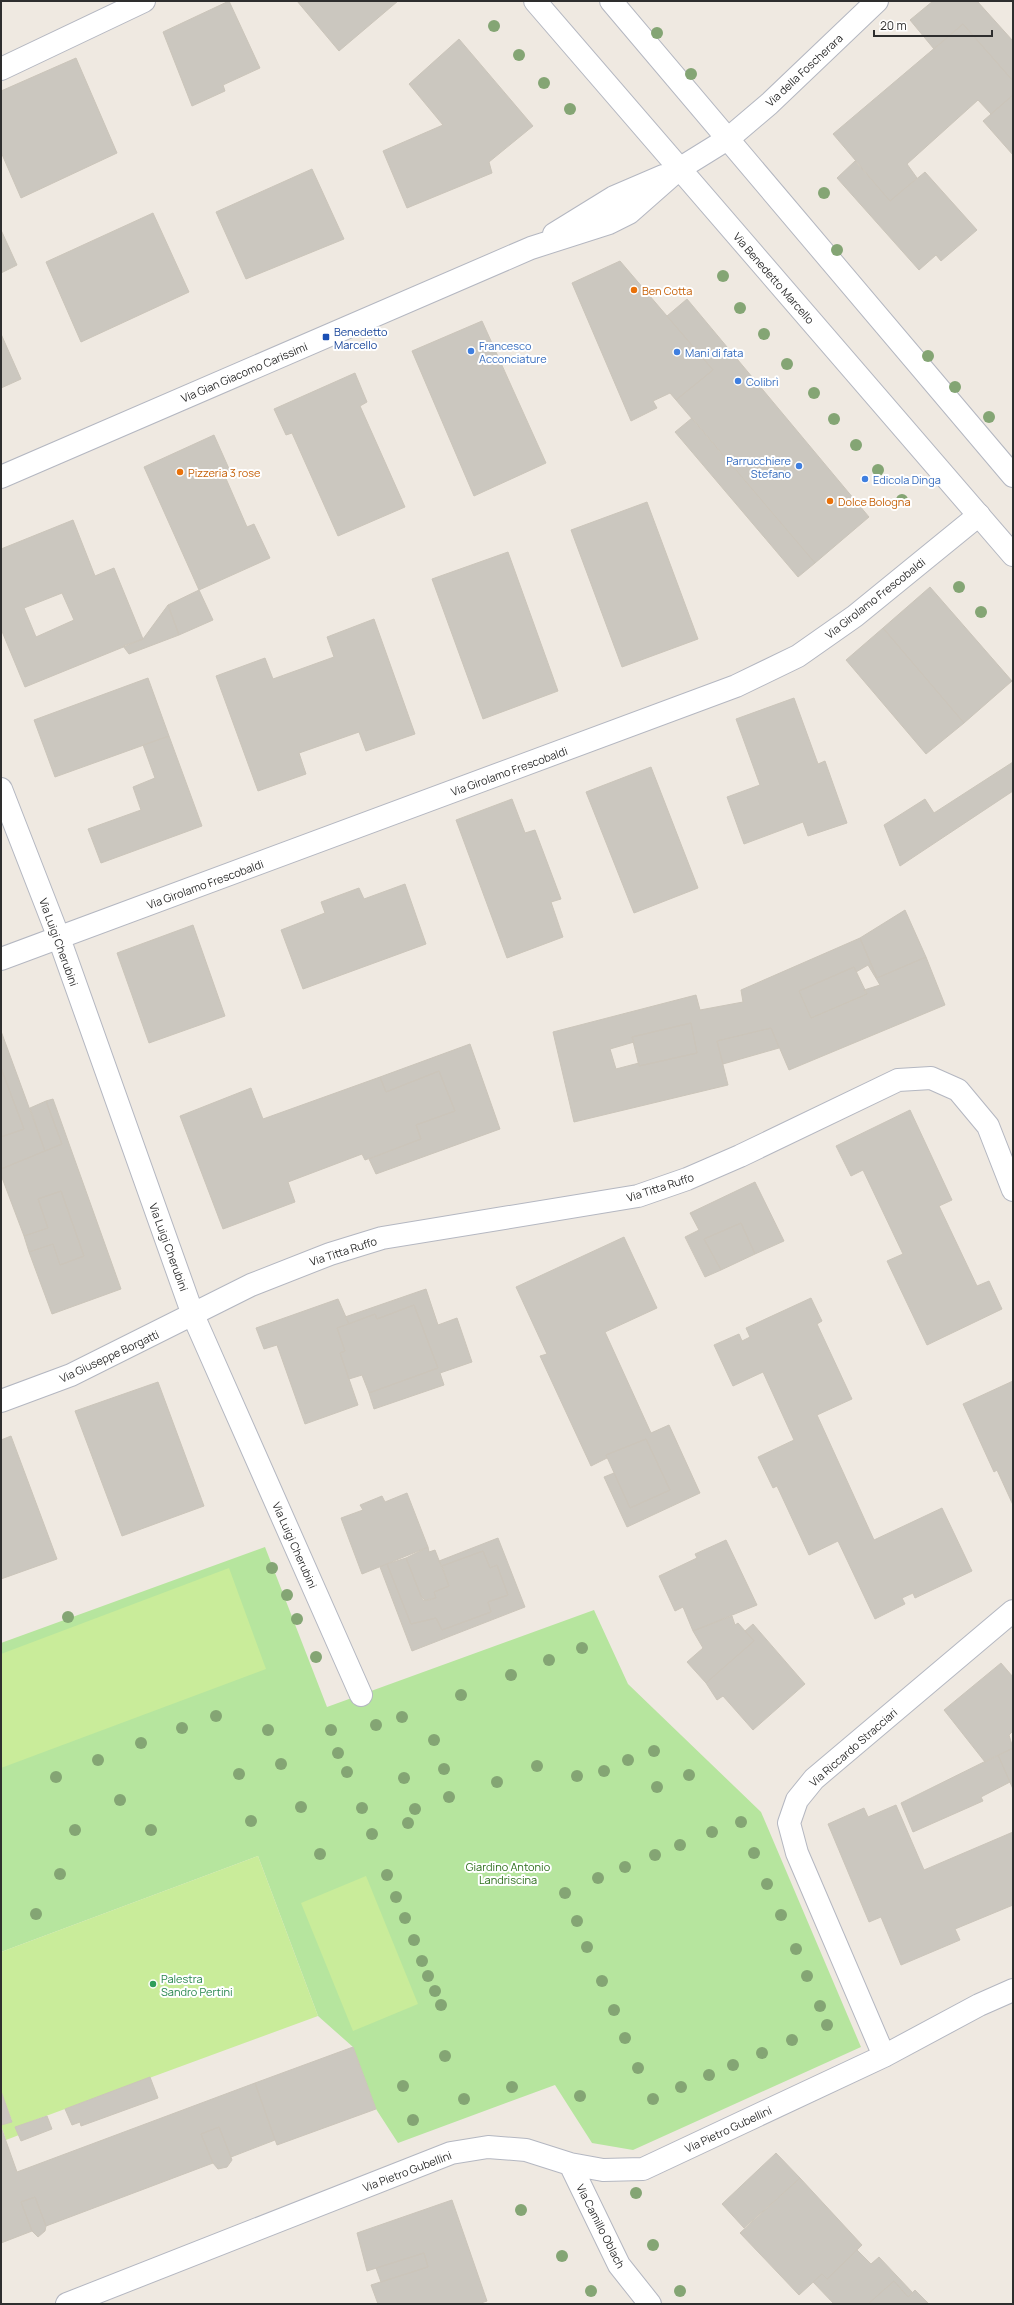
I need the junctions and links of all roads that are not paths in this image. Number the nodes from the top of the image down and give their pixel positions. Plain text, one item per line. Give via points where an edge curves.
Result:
1 (144, 1) edge
2 (535, 1) edge
3 (611, 1) edge
4 (877, 1) edge
5 (1, 68) edge
6 (729, 138) junction
7 (679, 169) junction
8 (1013, 476) edge
9 (1, 477) edge
10 (979, 515) junction
11 (1013, 555) edge
12 (1, 789) edge
13 (58, 938) junction
14 (1, 960) edge
15 (1013, 1190) edge
16 (193, 1315) junction
17 (1, 1401) edge
18 (1013, 1611) edge
19 (361, 1695) dead end
20 (1013, 1990) edge
21 (884, 2056) junction
22 (570, 2164) junction
23 (67, 2304) edge
24 (650, 2304) edge

1 - 5 street
2 - 7 street, Via Benedetto Marcello
3 - 6 street
4 - 6 street, Via della Foscherara via 769,104
6 - 7 street, Via Gian Giacomo Carissimi
6 - 8 street
7 - 9 street, Via Gian Giacomo Carissimi via 614,197 531,248
7 - 10 street, Via Benedetto Marcello
10 - 11 street, Via Benedetto Marcello
10 - 13 street, Via Girolamo Frescobaldi via 855,616 798,656 736,686
12 - 13 street, Via Luigi Cherubini
13 - 14 street, Via Girolamo Frescobaldi
13 - 16 street, Via Luigi Cherubini
15 - 16 street, Via Titta Ruffo via 988,1126 958,1090 931,1078 898,1080 740,1156 687,1179 638,1196 382,1238 330,1254 251,1286
16 - 17 street, Via Giuseppe Borgatti via 71,1375
16 - 19 street, Via Luigi Cherubini
18 - 21 street, Via Riccardo Stracciari via 814,1779 797,1800 789,1823 797,1853
20 - 21 street, Via Pietro Gubellini via 979,2005
21 - 22 street, Via Pietro Gubellini via 643,2169 603,2170
22 - 23 street, Via Pietro Gubellini via 526,2150 488,2147 451,2153
22 - 24 street, Via Camillo Oblach via 619,2265

